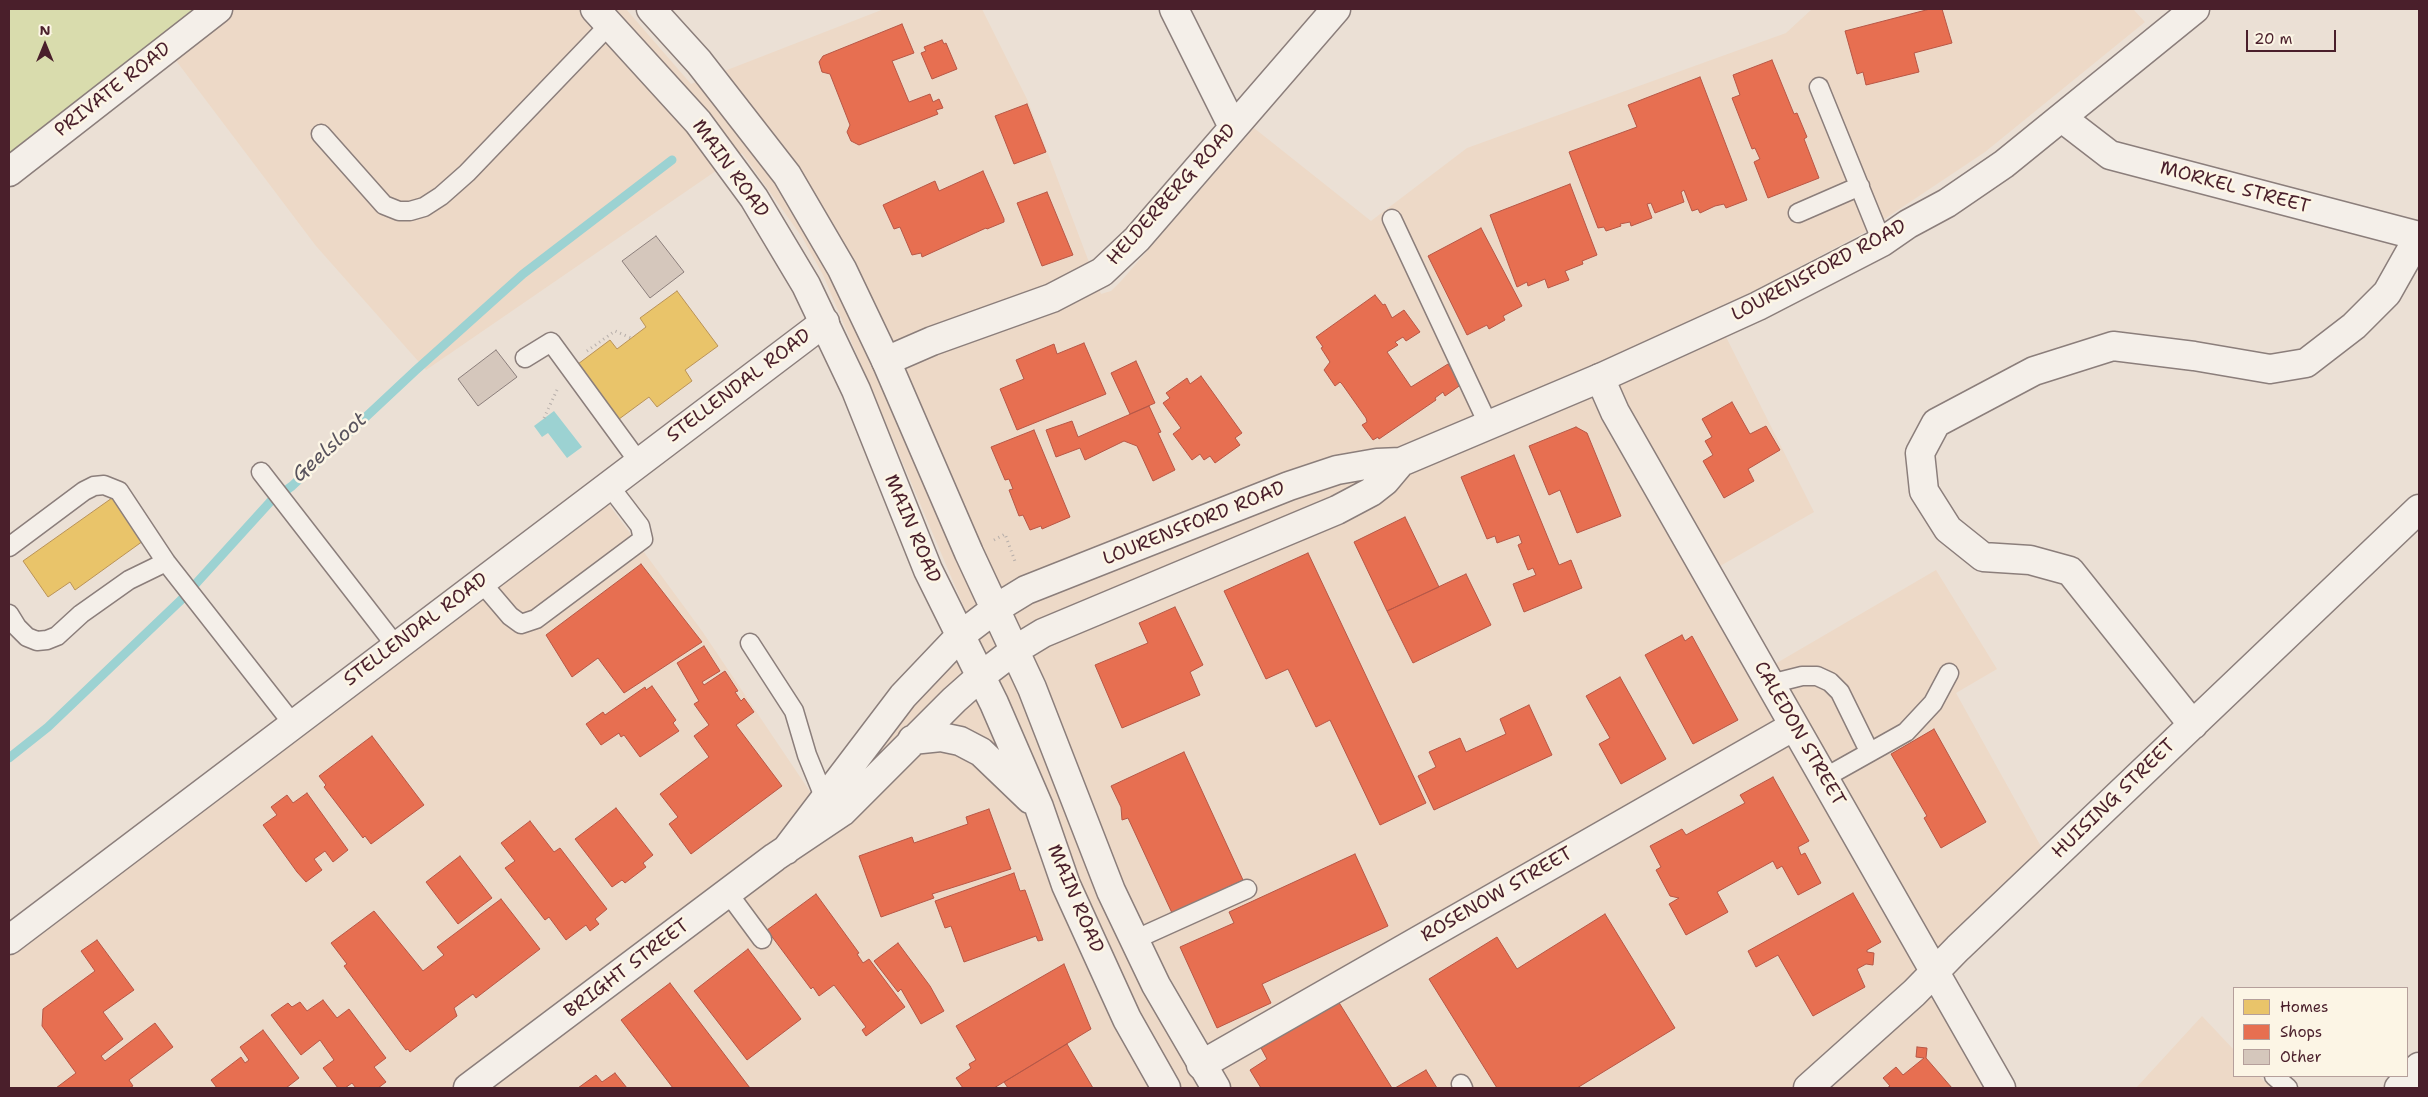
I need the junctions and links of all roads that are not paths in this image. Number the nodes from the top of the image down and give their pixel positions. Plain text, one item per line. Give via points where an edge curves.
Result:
1 (218, 9) edge
2 (651, 9) edge
3 (1174, 9) edge
4 (1336, 9) edge
5 (2195, 9) edge
6 (602, 16) edge
7 (1819, 87) dead end
8 (2062, 118) junction
9 (1233, 127) junction
10 (321, 134) dead end
11 (9, 172) edge
12 (1860, 186) junction
13 (1798, 213) dead end
14 (1392, 219) dead end
15 (2419, 236) edge
16 (1882, 242) junction
17 (824, 322) junction
18 (525, 358) dead end
19 (886, 361) junction
20 (1600, 378) junction
21 (1489, 426) junction
22 (638, 461) junction
23 (1401, 462) junction
24 (261, 472) dead end
25 (608, 484) junction
26 (2419, 509) edge
27 (9, 547) edge
28 (166, 562) junction
29 (481, 582) junction
30 (995, 609) junction
31 (9, 614) edge
32 (961, 635) junction
33 (750, 643) dead end
34 (396, 646) junction
35 (1015, 650) junction
36 (1949, 672) dead end
37 (981, 676) junction
38 (1770, 684) junction
39 (293, 724) junction
40 (2192, 725) junction
41 (1794, 726) junction
42 (912, 740) junction
43 (1869, 751) junction
44 (1824, 778) junction
45 (825, 799) junction
46 (1039, 807) junction
47 (786, 850) junction
48 (1247, 889) dead end
49 (728, 893) junction
50 (762, 939) dead end
51 (9, 940) edge
52 (1134, 940) junction
53 (1934, 972) junction
54 (1201, 1064) junction
55 (2419, 1067) edge
56 (2275, 1077) edge
57 (468, 1088) edge
58 (1166, 1088) edge
59 (1216, 1088) edge
60 (1808, 1088) edge
61 (2000, 1088) edge
62 (2288, 1088) edge
63 (2398, 1088) edge

1 - 11 street, PRIVATE ROAD
2 - 19 street, MAIN ROAD via 700,62 787,176 842,269
3 - 9 street
4 - 9 street, HELDERBERG ROAD
5 - 8 street, LOURENSFORD ROAD
6 - 10 lane via 466,173 424,207 399,211 384,205
6 - 17 street, MAIN ROAD via 698,122 754,198 789,254
7 - 12 lane
8 - 15 street, MORKEL STREET via 2110,155
8 - 16 street, LOURENSFORD ROAD via 1948,203
9 - 19 street, HELDERBERG ROAD via 1137,239 1102,272 1052,298
12 - 13 lane
12 - 16 lane
14 - 21 lane
15 - 40 street via 2387,292 2354,326 2306,363 2270,370 2113,346 2034,372 1936,423 1920,453 1924,491 1948,529 1983,557 2030,560 2070,572
16 - 20 street, LOURENSFORD ROAD via 1758,306
17 - 22 street, STELLENDAL ROAD
17 - 32 street, MAIN ROAD via 856,390 928,570
18 - 22 lane via 551,342
19 - 30 street, MAIN ROAD
20 - 21 street, LOURENSFORD ROAD
20 - 38 street, CALEDON STREET via 1614,412
21 - 23 street, LOURENSFORD ROAD
22 - 25 street, STELLENDAL ROAD
23 - 30 street, LOURENSFORD ROAD via 1337,470 1289,486 1026,590
23 - 35 street, LOURENSFORD ROAD via 1371,492 1337,510 1043,633
24 - 34 lane
25 - 29 street, STELLENDAL ROAD
25 - 29 lane via 640,526 644,539 536,619 521,624
26 - 40 street, HUISING STREET
27 - 28 lane via 84,491 104,484 119,491
28 - 31 lane via 129,580 81,614 57,636 47,640 27,637
28 - 39 lane
29 - 34 street, STELLENDAL ROAD
30 - 32 street, LOURENSFORD ROAD
30 - 35 street, MAIN ROAD
32 - 37 street, MAIN ROAD
32 - 45 street, BRIGHT STREET via 886,716
33 - 45 lane via 794,711
34 - 39 street, STELLENDAL ROAD
35 - 37 street, LOURENSFORD ROAD
35 - 52 street, MAIN ROAD via 1111,891
36 - 43 lane via 1933,703 1906,732
37 - 42 street, BRIGHT STREET
37 - 46 street, MAIN ROAD
38 - 41 street, CALEDON STREET
38 - 43 lane via 1802,676 1816,676 1830,682 1840,692
39 - 51 street, STELLENDAL ROAD
40 - 53 street, HUISING STREET
41 - 44 street, CALEDON STREET
41 - 54 street, ROSENOW STREET
42 - 46 street via 941,737 960,741 980,752
42 - 47 street, BRIGHT STREET via 842,812
43 - 44 lane
44 - 53 street, CALEDON STREET
45 - 47 street, BRIGHT STREET
46 - 58 street, MAIN ROAD via 1066,885 1127,1019
47 - 49 street, BRIGHT STREET
48 - 52 lane
49 - 50 lane
49 - 57 street, BRIGHT STREET
52 - 54 street, MAIN ROAD
53 - 60 street, HUISING STREET
53 - 61 street, CALEDON STREET
54 - 59 street, MAIN ROAD
55 - 63 street
56 - 62 lane

